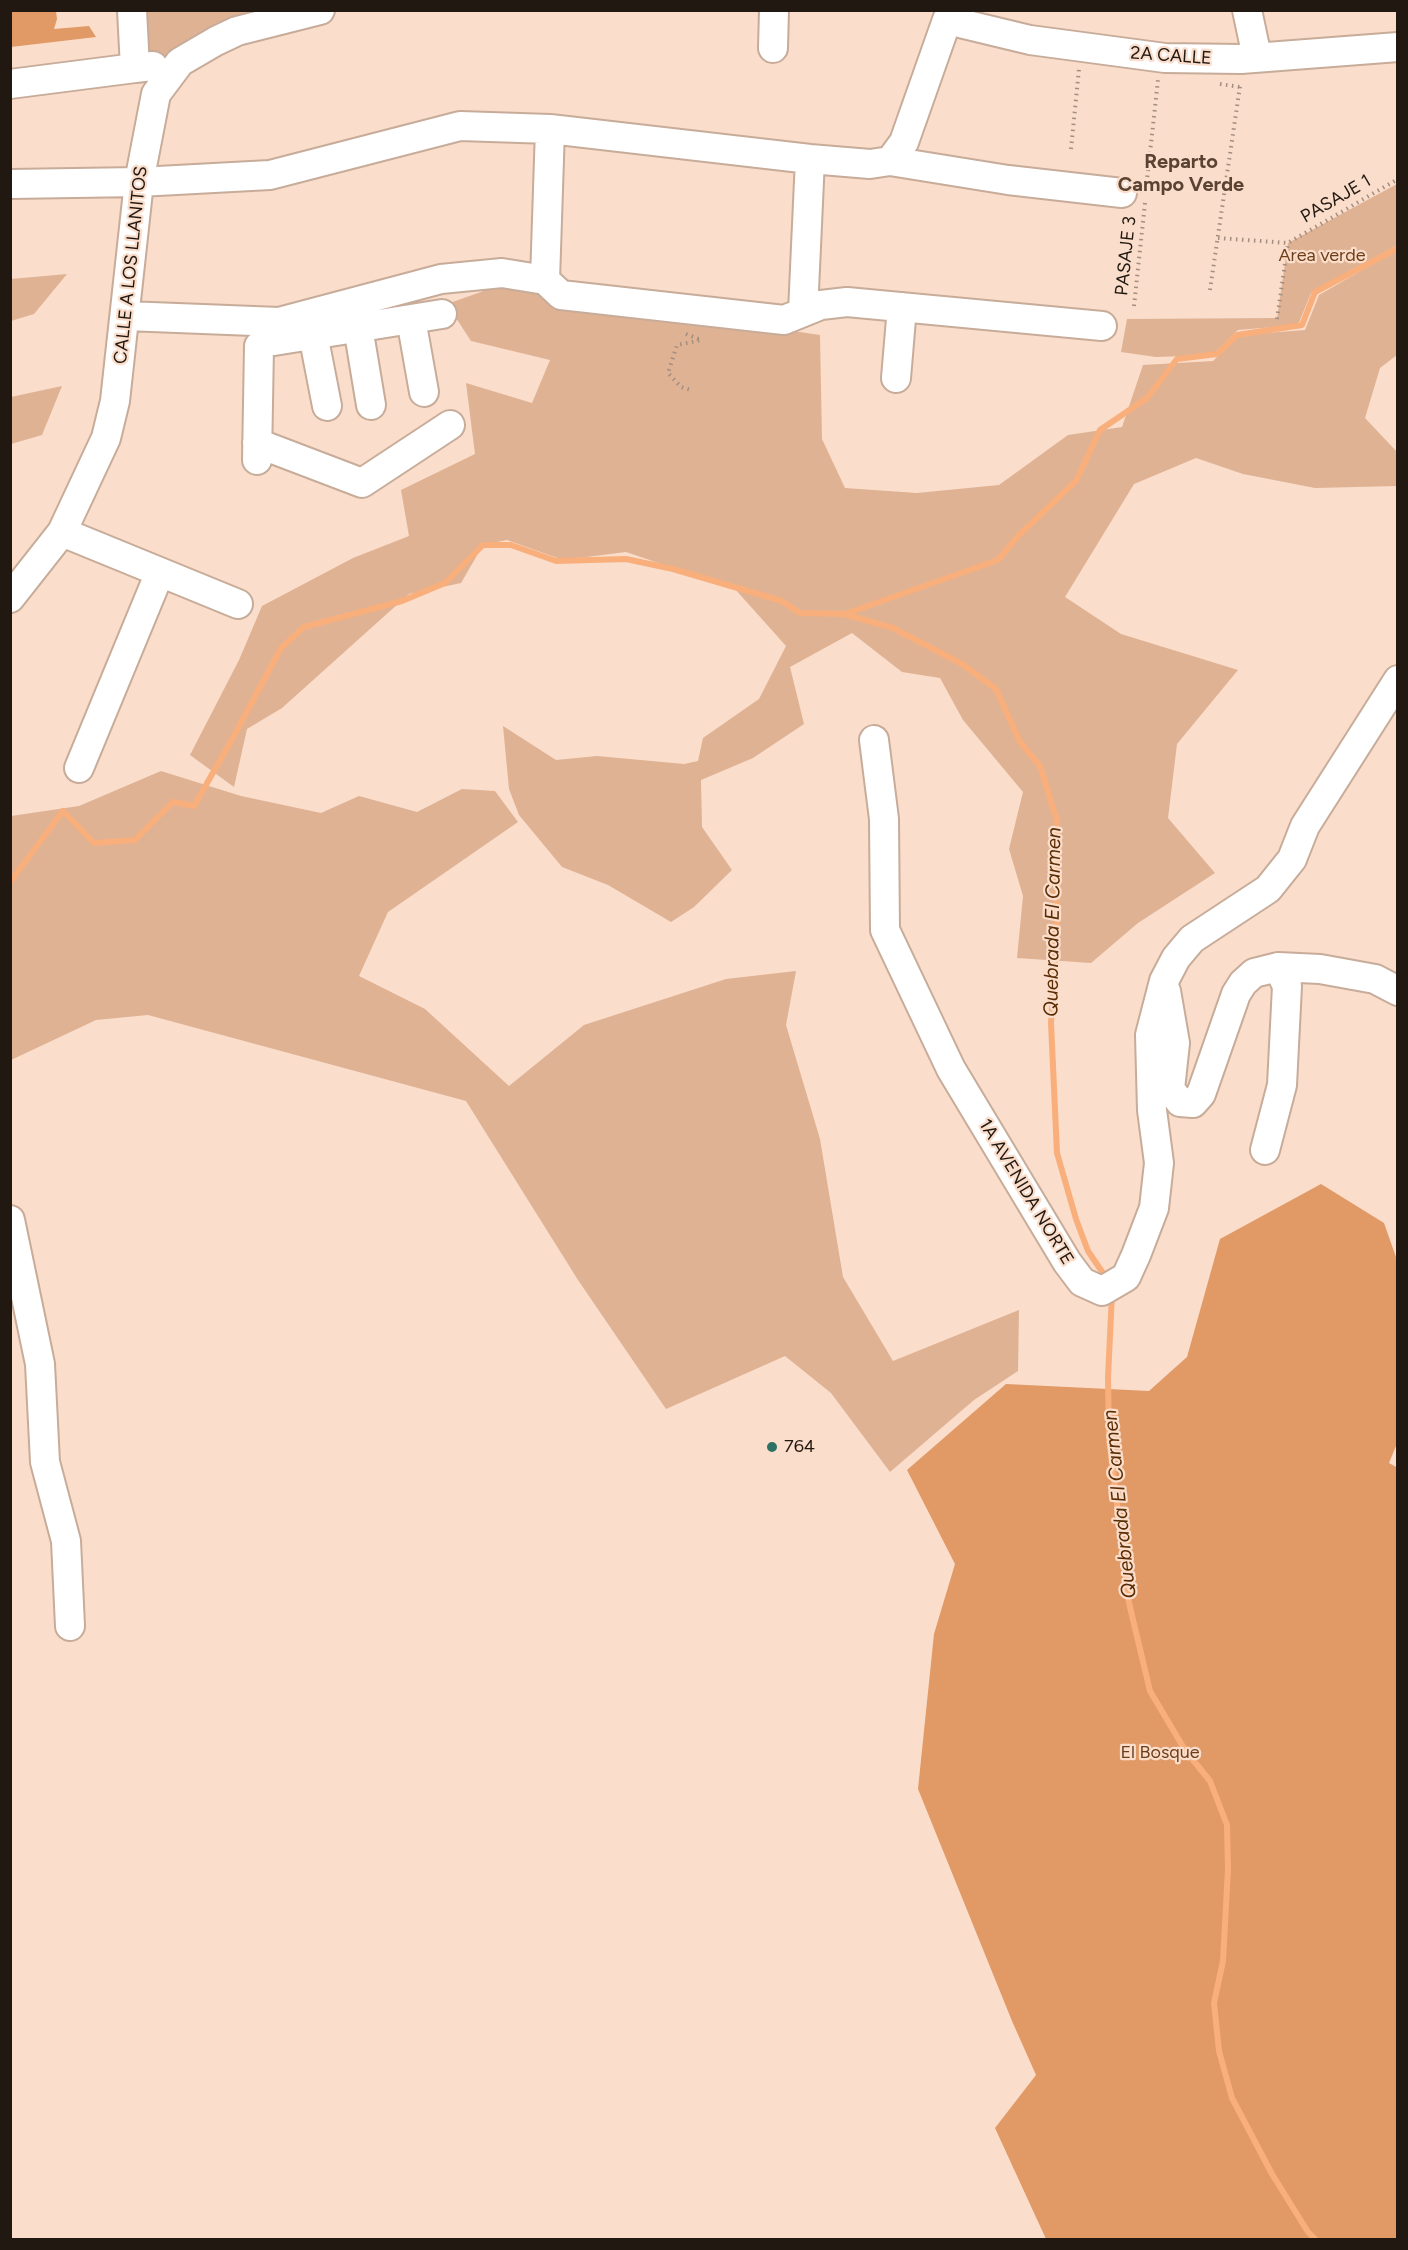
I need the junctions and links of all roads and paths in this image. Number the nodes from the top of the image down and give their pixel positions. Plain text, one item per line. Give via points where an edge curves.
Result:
1 (132, 10) edge
2 (320, 10) edge
3 (774, 10) edge
4 (1247, 10) edge
5 (946, 15) edge
6 (1398, 47) edge
7 (773, 48) dead end
8 (1249, 58) junction
9 (180, 62) junction
10 (1080, 64) dead end
11 (135, 68) junction
12 (1158, 75) dead end
13 (10, 84) edge
14 (1217, 84) dead end
15 (1240, 87) junction
16 (550, 129) junction
17 (1071, 149) dead end
18 (810, 159) junction
19 (890, 161) junction
20 (1398, 180) edge
21 (139, 182) junction
22 (10, 184) edge
23 (1137, 195) junction
24 (1218, 238) junction
25 (1288, 243) junction
26 (545, 280) junction
27 (1210, 290) dead end
28 (1134, 306) dead end
29 (902, 307) junction
30 (803, 312) junction
31 (442, 314) dead end
32 (126, 316) junction
33 (411, 319) junction
34 (1277, 319) dead end
35 (1102, 326) dead end
36 (358, 327) junction
37 (681, 332) dead end
38 (313, 334) junction
39 (896, 378) dead end
40 (691, 390) dead end
41 (424, 392) dead end
42 (371, 405) dead end
43 (327, 406) dead end
44 (450, 425) dead end
45 (62, 532) junction
46 (160, 572) junction
47 (10, 598) edge
48 (238, 604) dead end
49 (1398, 680) edge
50 (874, 740) dead end
51 (79, 768) dead end
52 (1278, 967) junction
53 (1164, 981) junction
54 (1398, 991) edge
55 (1265, 1150) dead end
56 (10, 1220) edge
57 (70, 1626) dead end

1 - 11 street
2 - 9 street, CALLE A LOS LLANITOS via 237,31
3 - 7 street
4 - 8 street
5 - 8 street, 2A CALLE via 1030,40 1154,57
5 - 19 street via 904,141
6 - 8 street, 2A CALLE
8 - 15 path
9 - 11 street
9 - 21 street, CALLE A LOS LLANITOS via 156,94
10 - 17 path
11 - 13 street
12 - 23 path, PASAJE 3
14 - 15 path
15 - 24 path
16 - 18 street
16 - 21 street via 460,126 270,175
16 - 26 street
18 - 19 street via 870,164
18 - 30 street
19 - 23 street
20 - 25 path, PASAJE 1
21 - 22 street
21 - 32 street, CALLE A LOS LLANITOS
23 - 28 path, PASAJE 3
24 - 25 path, PASAJE 1
24 - 27 path
25 - 34 path, PASAJE 1
26 - 30 street via 561,295 784,320
26 - 32 street via 502,273 441,279 279,322
29 - 30 street via 847,302 820,304
29 - 35 street
29 - 39 street
31 - 33 street
32 - 45 street, CALLE A LOS LLANITOS via 116,401 106,438
33 - 36 street
33 - 41 street
36 - 38 street
36 - 42 street
37 - 40 path via 701,340 677,345 668,374 681,387
38 - 43 street
38 - 44 street via 267,343 257,453 362,483
45 - 46 street
45 - 47 street, CALLE A LOS LLANITOS
46 - 48 street
46 - 51 street
49 - 53 street, 1A AVENIDA NORTE via 1305,826 1292,859 1268,889 1192,939
50 - 53 street, 1A AVENIDA NORTE via 884,819 885,930 951,1070 1082,1282 1114,1284 1136,1255 1154,1208 1159,1163 1152,1110 1150,1035
52 - 53 street via 1254,973 1239,988 1201,1094 1193,1102 1180,1102 1170,1089 1175,1043
52 - 54 street via 1320,969 1375,980
52 - 55 street via 1287,986 1282,1085
56 - 57 street via 40,1364 45,1462 66,1540

